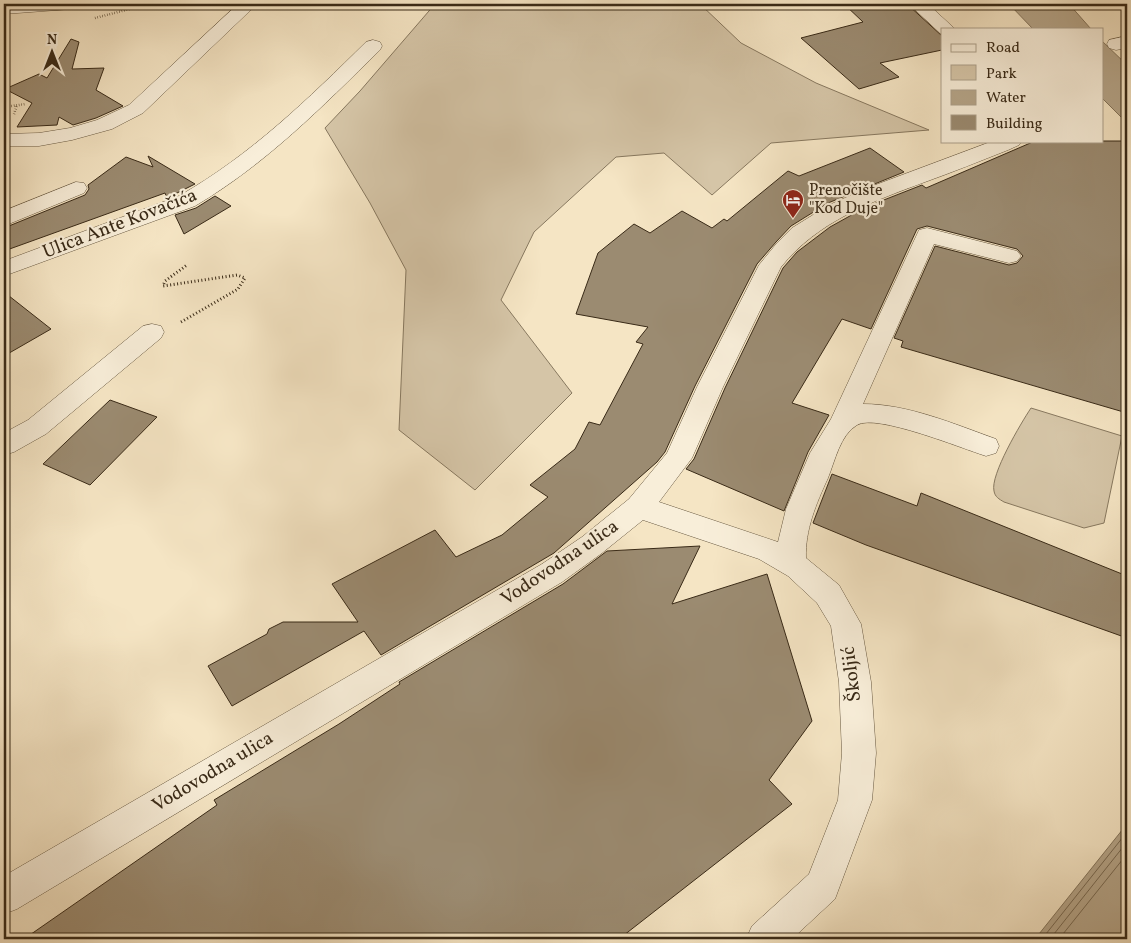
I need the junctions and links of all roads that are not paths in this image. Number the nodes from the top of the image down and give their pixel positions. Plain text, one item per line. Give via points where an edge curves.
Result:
1 (248, 4) edge
2 (918, 4) edge
3 (77, 6) edge
4 (4, 9) edge
5 (945, 28) edge
6 (373, 46) dead end
7 (4, 140) edge
8 (1009, 142) edge
9 (76, 188) dead end
10 (4, 219) edge
11 (1009, 256) dead end
12 (4, 269) edge
13 (152, 332) road end
14 (842, 423) junction
15 (4, 445) edge
16 (986, 446) dead end
17 (639, 507) junction
18 (792, 564) junction
19 (4, 896) edge
20 (766, 939) edge

1 - 7 street via 136,109 101,127 57,138
2 - 5 street
3 - 4 street
6 - 12 street, Ulica Ante Kovačića via 280,135 225,178 187,201
8 - 17 street, Vodovodna ulica via 851,202 813,225 780,251 710,387 678,458
9 - 10 street
11 - 14 street via 927,234
13 - 15 street via 38,427
14 - 16 street via 860,413 895,416
14 - 18 street via 833,435 799,511 792,542
17 - 18 street, Školjić via 769,551
17 - 19 street, Vodovodna ulica via 544,578
18 - 20 street, Školjić via 828,594 846,624 855,682 859,754 855,800 822,886

